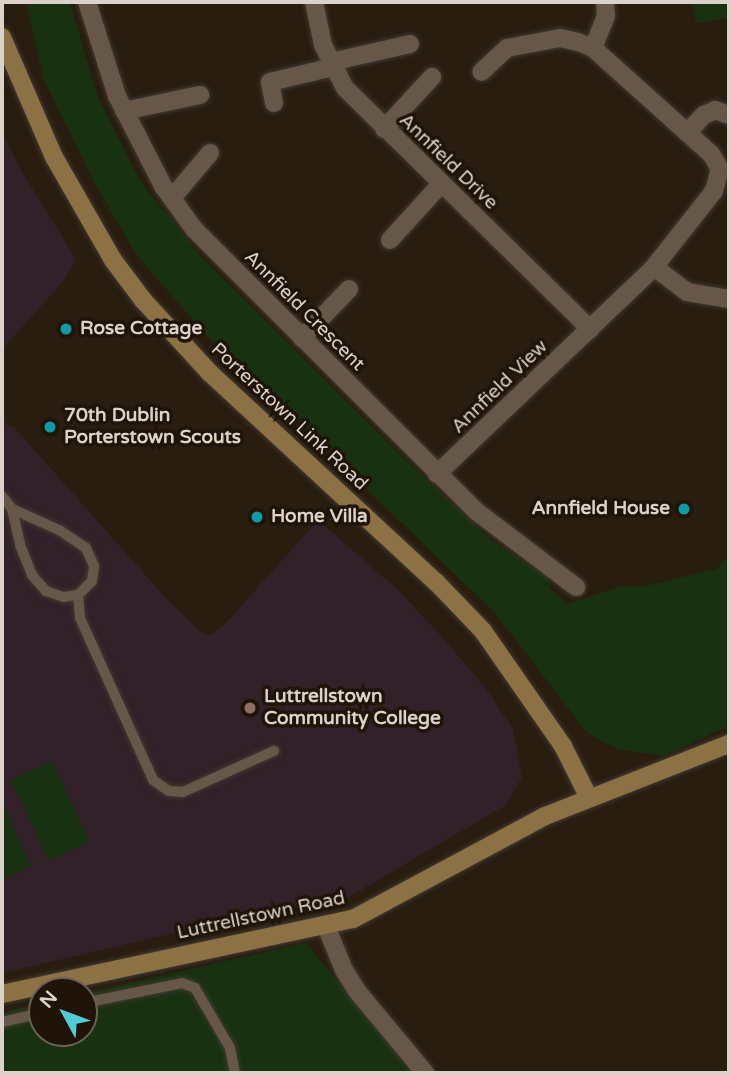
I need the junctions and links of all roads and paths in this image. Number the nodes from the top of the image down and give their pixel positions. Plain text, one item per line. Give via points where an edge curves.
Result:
1 (87, 2) edge
2 (314, 2) edge
3 (605, 2) edge
4 (2, 37) edge
5 (410, 44) dead end
6 (593, 48) junction
7 (332, 65) junction
8 (481, 72) dead end
9 (432, 77) dead end
10 (200, 95) dead end
11 (274, 103) dead end
12 (124, 111) junction
13 (729, 115) edge
14 (384, 129) junction
15 (687, 133) junction
16 (210, 153) dead end
17 (442, 184) junction
18 (172, 198) junction
19 (390, 240) dead end
20 (654, 267) junction
21 (349, 289) dead end
22 (729, 299) edge
23 (590, 329) junction
24 (302, 338) junction
25 (438, 474) junction
26 (2, 496) edge
27 (12, 509) junction
28 (576, 587) dead end
29 (78, 595) junction
30 (729, 744) edge
31 (274, 751) dead end
32 (589, 798) junction
33 (326, 926) junction
34 (2, 993) edge
35 (98, 1000) edge
36 (28, 1016) edge
37 (2, 1022) edge
38 (235, 1073) edge
39 (425, 1073) edge

1 - 12 street, Annfield Crescent
2 - 7 street, Annfield Drive
3 - 6 street via 606,16
4 - 32 street, Porterstown Link Road via 54,157 113,260 143,300 210,373 483,631 563,746
5 - 7 street
6 - 8 street via 560,38 507,48
6 - 15 street
7 - 11 street via 270,82
7 - 14 street, Annfield Drive via 345,88
9 - 14 street
10 - 12 street
12 - 18 street, Annfield Crescent
13 - 15 street via 715,110
14 - 17 street, Annfield Drive
15 - 20 street, Annfield View via 711,154 720,169 714,191
16 - 18 street
17 - 19 street
17 - 23 street, Annfield Drive
18 - 24 street, Annfield Crescent via 194,229
20 - 22 street via 687,292
20 - 23 street, Annfield View
21 - 24 street
23 - 25 street, Annfield View
24 - 25 street, Annfield Crescent
25 - 28 street, Annfield Crescent via 486,519
26 - 27 lane
27 - 29 lane via 32,575 46,591 63,597
27 - 29 lane via 60,530 86,548 94,566 92,581
29 - 31 lane via 80,618 153,780 169,791 183,792
30 - 32 street, Luttrellstown Road
32 - 33 street, Luttrellstown Road via 545,816 392,901
33 - 34 street, Luttrellstown Road
33 - 39 street via 357,990
35 - 38 lane via 182,983 195,988 230,1048
36 - 37 lane

